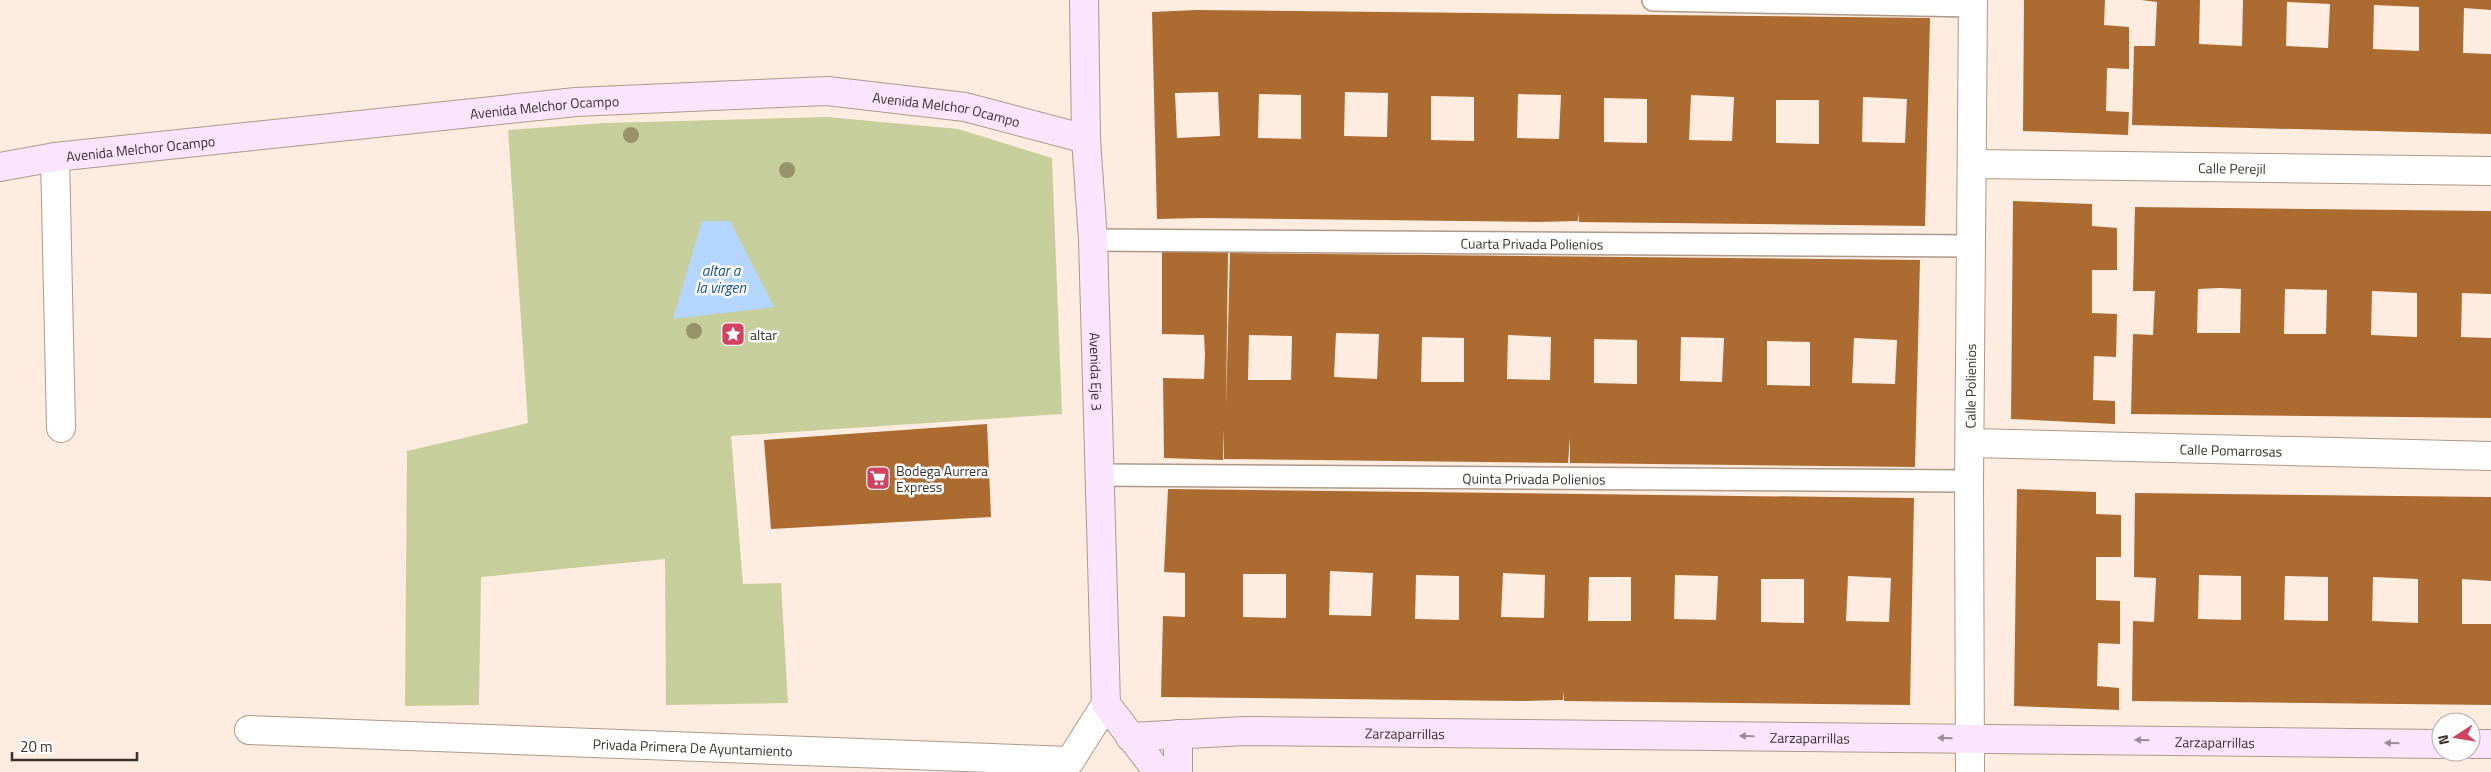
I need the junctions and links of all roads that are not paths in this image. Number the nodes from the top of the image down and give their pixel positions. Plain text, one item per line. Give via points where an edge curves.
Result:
1 (1084, 0) edge
2 (1653, 0) edge
3 (1973, 3) edge
4 (1086, 139) junction
5 (55, 157) junction
6 (1972, 164) junction
7 (0, 166) edge
8 (2491, 171) edge
9 (1093, 240) junction
10 (1972, 246) junction
11 (61, 428) dead end
12 (1970, 443) junction
13 (2491, 456) edge
14 (1100, 475) junction
15 (1969, 481) junction
16 (1106, 704) junction
17 (249, 730) dead end
18 (1178, 734) junction
19 (1130, 737) junction
20 (1971, 738) junction
21 (2431, 744) edge
22 (1070, 766) edge
23 (1158, 772) edge
24 (1178, 772) edge
25 (1970, 772) edge

1 - 4 street, Avenida Eje 3
2 - 3 lane
3 - 6 street, Calle Polienios
4 - 5 street, Avenida Melchor Ocampo via 965,107 827,90 576,102
4 - 9 street, Avenida Eje 3
5 - 7 street, Avenida Melchor Ocampo
5 - 11 street
6 - 8 street, Calle Perejil
6 - 10 street, Calle Polienios
9 - 10 lane, Cuarta Privada Polienios
9 - 14 street, Avenida Eje 3
10 - 12 street, Calle Polienios
12 - 13 street, Calle Pomarrosas
12 - 15 street, Calle Polienios
14 - 15 lane, Quinta Privada Polienios
14 - 16 street, Avenida Eje 3
15 - 20 street, Calle Polienios
16 - 19 street
16 - 22 street, Privada Primera De Ayuntamiento
17 - 22 street, Privada Primera De Ayuntamiento
18 - 19 street
20 -> 18 street, Zarzaparrillas via 1245,731
18 - 24 street
19 - 23 street
21 -> 20 street, Zarzaparrillas
20 - 25 street, Calle Polienios

